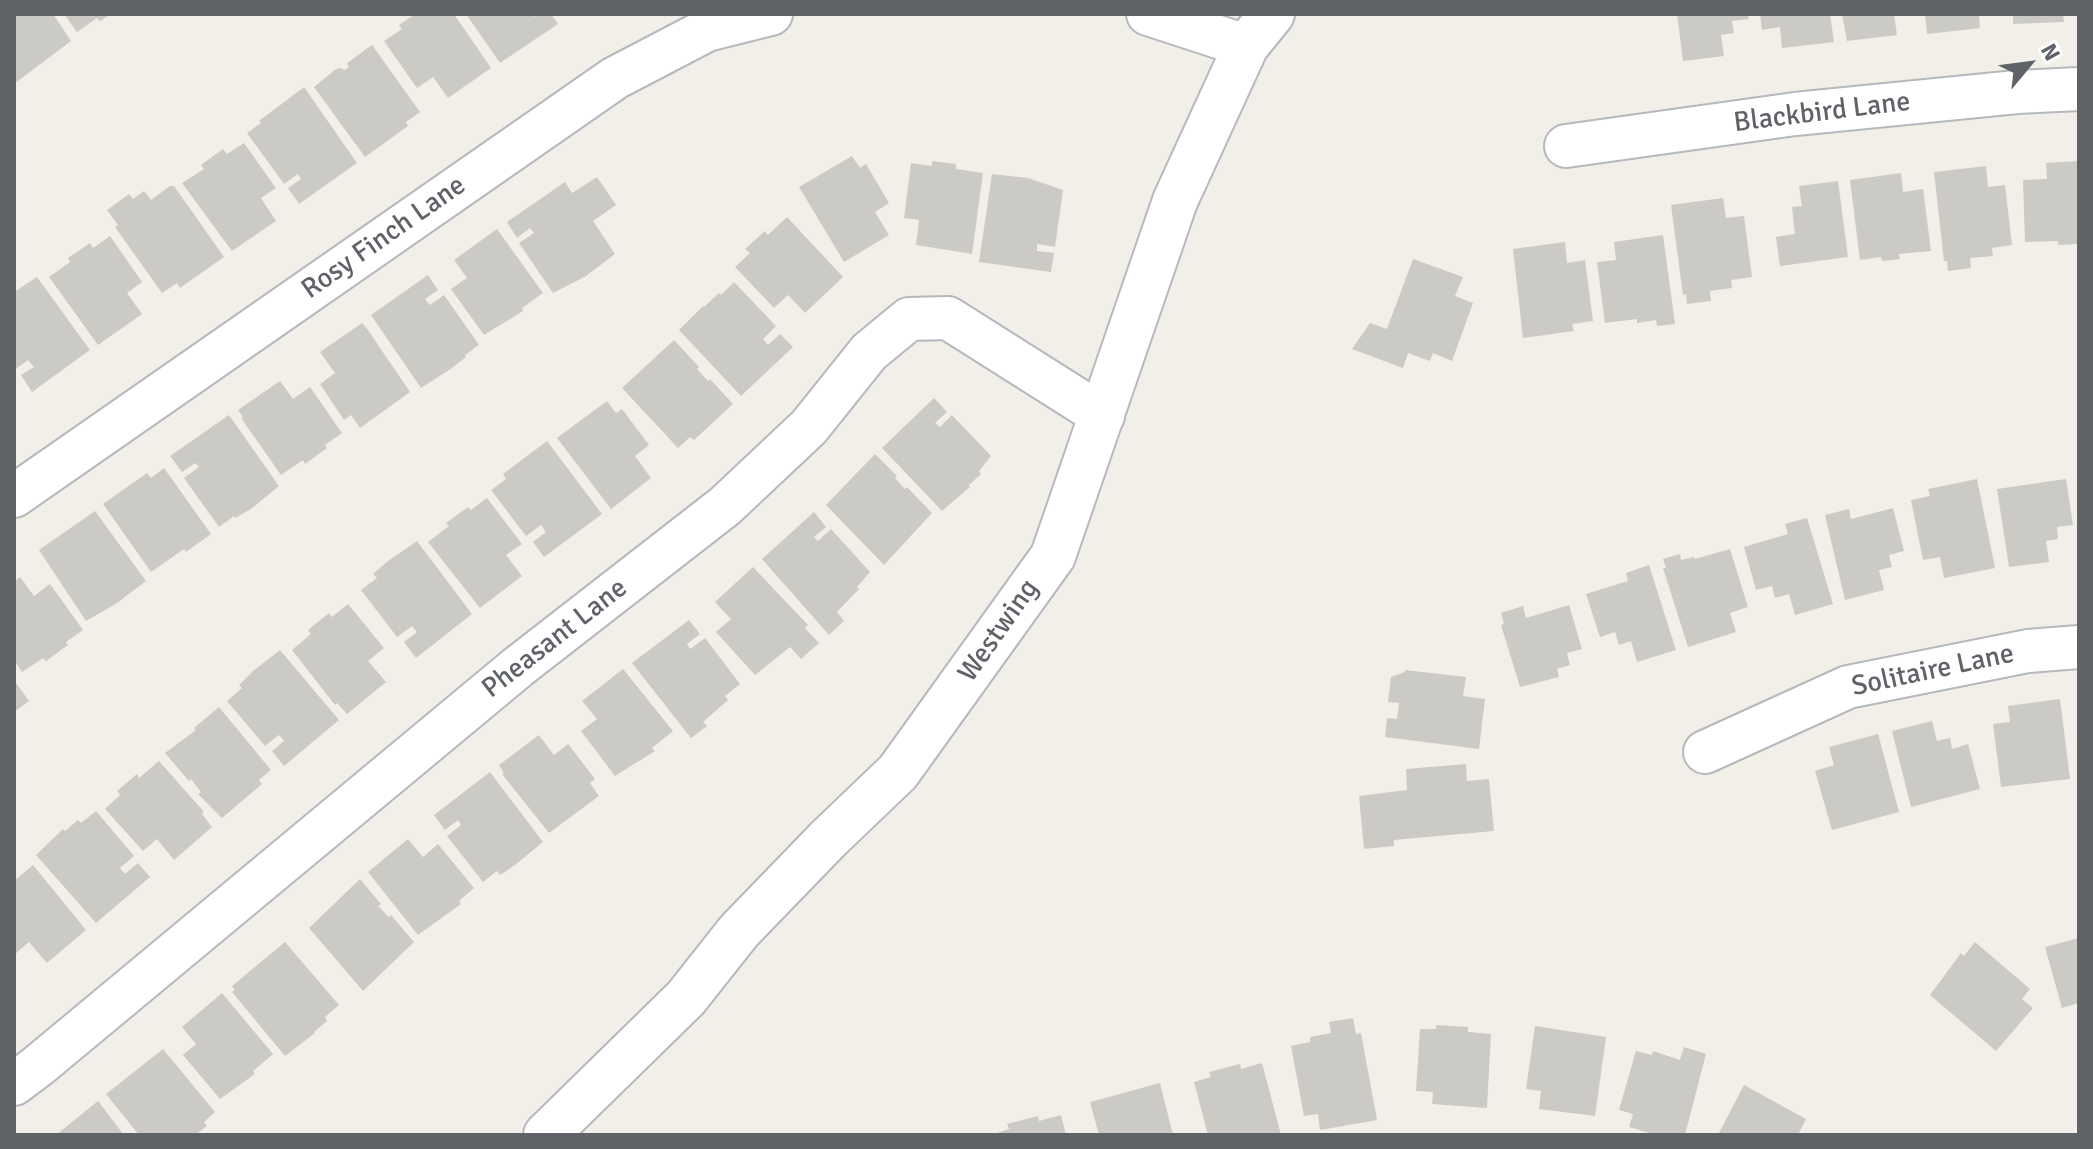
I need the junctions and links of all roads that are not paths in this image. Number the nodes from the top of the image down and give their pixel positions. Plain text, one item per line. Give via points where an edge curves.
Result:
1 (771, 14) edge
2 (1148, 14) edge
3 (1259, 30) edge
4 (2079, 89) edge
5 (1566, 146) dead end
6 (1103, 416) junction
7 (14, 496) edge
8 (2079, 647) edge
9 (1705, 752) dead end
10 (14, 1084) edge
11 (546, 1135) edge

1 - 7 street, Rosy Finch Lane via 707,30 615,78
2 - 3 street
3 - 6 street, Westwing via 1175,201
4 - 5 street, Blackbird Lane via 1795,114
6 - 10 street, Pheasant Lane via 948,318 909,319 869,352 809,427 725,506 518,667
6 - 11 street, Westwing via 1053,556 898,772 739,931 686,998
8 - 9 street, Solitaire Lane via 2028,651 1848,687

